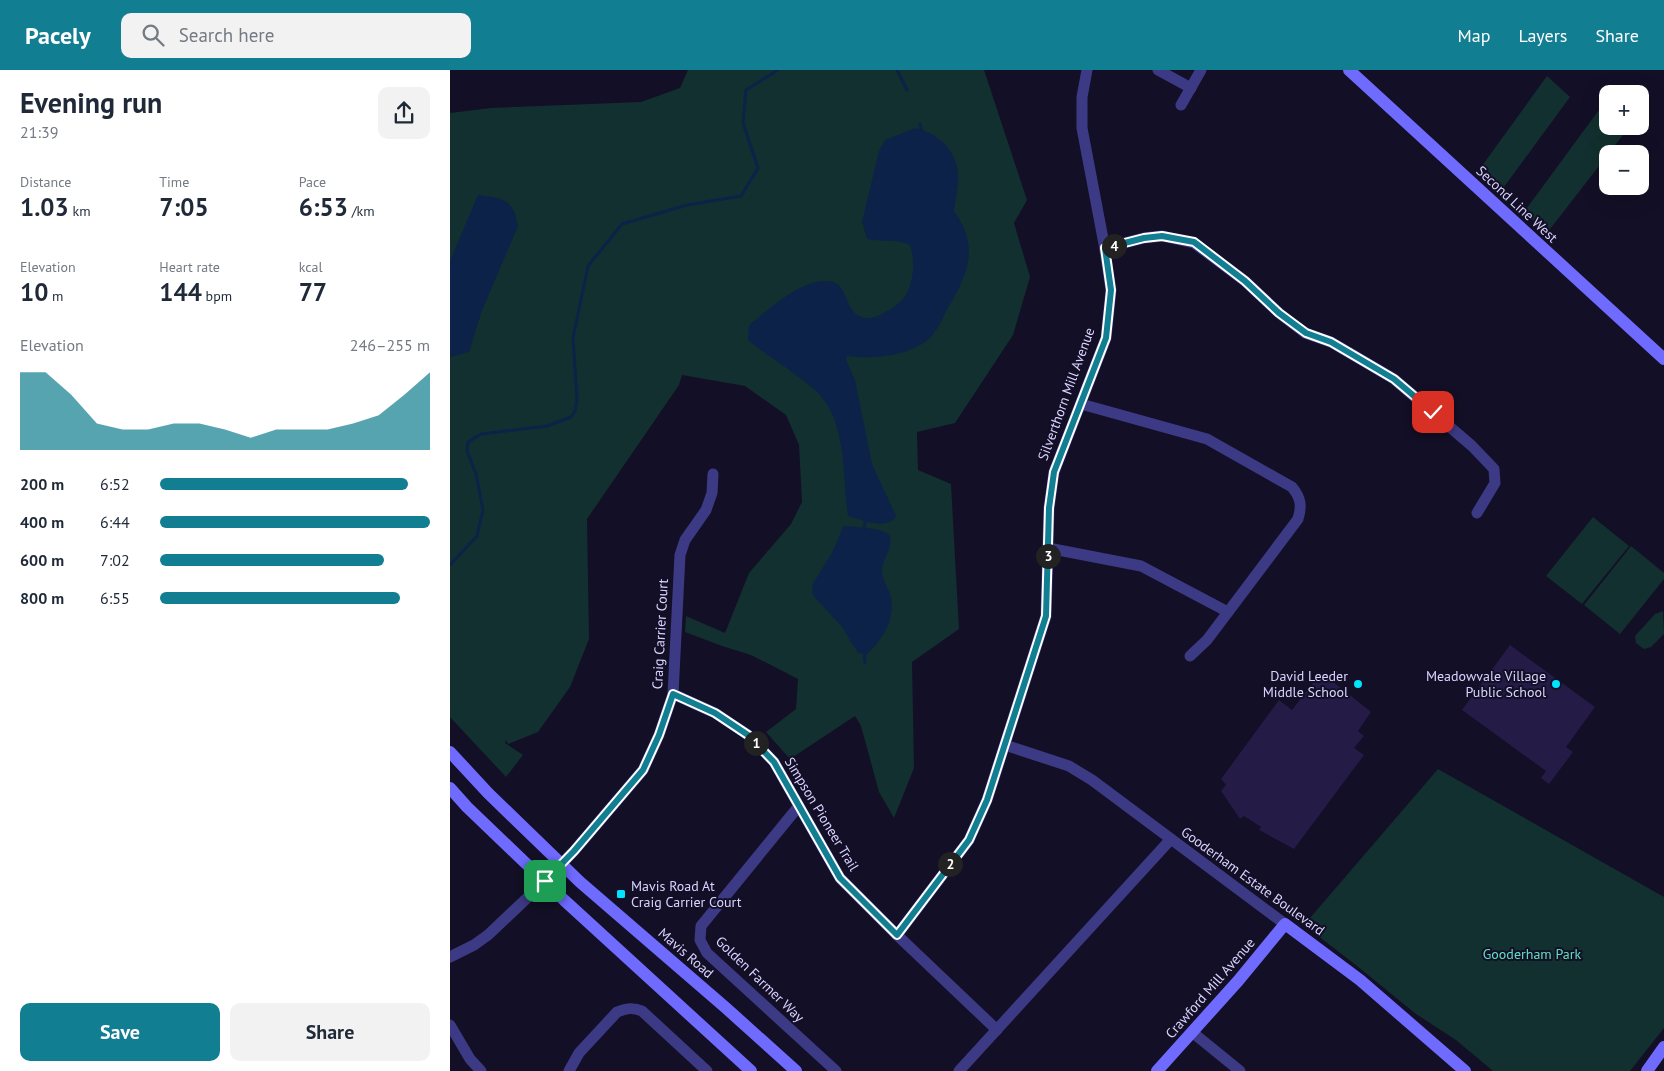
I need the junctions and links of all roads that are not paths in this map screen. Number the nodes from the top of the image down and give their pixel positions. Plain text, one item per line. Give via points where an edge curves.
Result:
1 (1087, 70) edge
2 (1158, 70) edge
3 (1201, 70) edge
4 (1350, 70) edge
5 (1191, 88) junction
6 (1181, 105) dead end
7 (1105, 248) junction
8 (1664, 359) edge
9 (1081, 404) junction
10 (713, 474) dead end
11 (1477, 513) dead end
12 (1048, 548) junction
13 (1228, 612) junction
14 (1190, 656) dead end
15 (673, 694) junction
16 (1005, 745) junction
17 (450, 752) edge
18 (450, 788) edge
19 (798, 807) junction
20 (1171, 839) junction
21 (561, 865) junction
22 (545, 881) junction
23 (1285, 924) junction
24 (897, 935) junction
25 (450, 957) edge
26 (450, 1025) edge
27 (997, 1030) junction
28 (1192, 1032) junction
29 (1664, 1047) edge
30 (1460, 1070) edge
31 (480, 1071) edge
32 (569, 1071) edge
33 (707, 1071) edge
34 (751, 1071) edge
35 (796, 1071) edge
36 (836, 1071) edge
37 (959, 1071) edge
38 (1157, 1071) edge
39 (1240, 1071) edge
40 (1647, 1071) edge

1 - 7 street, Silverthorn Mill Avenue via 1082,97 1082,128
2 - 5 street
3 - 5 street
4 - 8 main road, Second Line West
5 - 6 street
7 - 9 street, Silverthorn Mill Avenue via 1111,290 1106,338
7 - 11 street via 1162,236 1194,242 1306,333 1331,342 1394,379 1494,469 1495,482
9 - 12 street, Silverthorn Mill Avenue via 1054,472
9 - 13 street via 1207,439 1292,487 1299,496 1302,508 1298,519
10 - 15 street, Craig Carrier Court via 712,493 706,510 685,540 680,555
12 - 13 street via 1141,566
12 - 16 street, Silverthorn Mill Avenue via 1046,616
13 - 14 street
15 - 19 street, Simpson Pioneer Trail via 715,713 748,735 774,762
15 - 21 street, Craig Carrier Court via 643,770
16 - 20 street, Gooderham Estate Boulevard via 1069,766
16 - 24 street, Silverthorn Mill Avenue via 987,800 969,840
17 - 21 main road, Mavis Road
18 - 22 main road
19 - 24 street, Simpson Pioneer Trail via 840,878
19 - 36 street, Golden Farmer Way via 701,926 700,940 707,953
20 - 23 street, Gooderham Estate Boulevard
20 - 27 street
21 - 22 street, Craig Carrier Court
21 - 35 main road, Mavis Road
22 - 25 street, Craig Carrier Court via 488,935
22 - 34 main road
23 - 28 main road, Crawford Mill Avenue
23 - 30 main road, Gooderham Estate Boulevard via 1360,980
24 - 27 street, Simpson Pioneer Trail
26 - 31 street
27 - 37 street
28 - 38 main road, Crawford Mill Avenue
28 - 39 street
29 - 40 main road
32 - 33 street via 579,1053 617,1012 628,1008 642,1011

